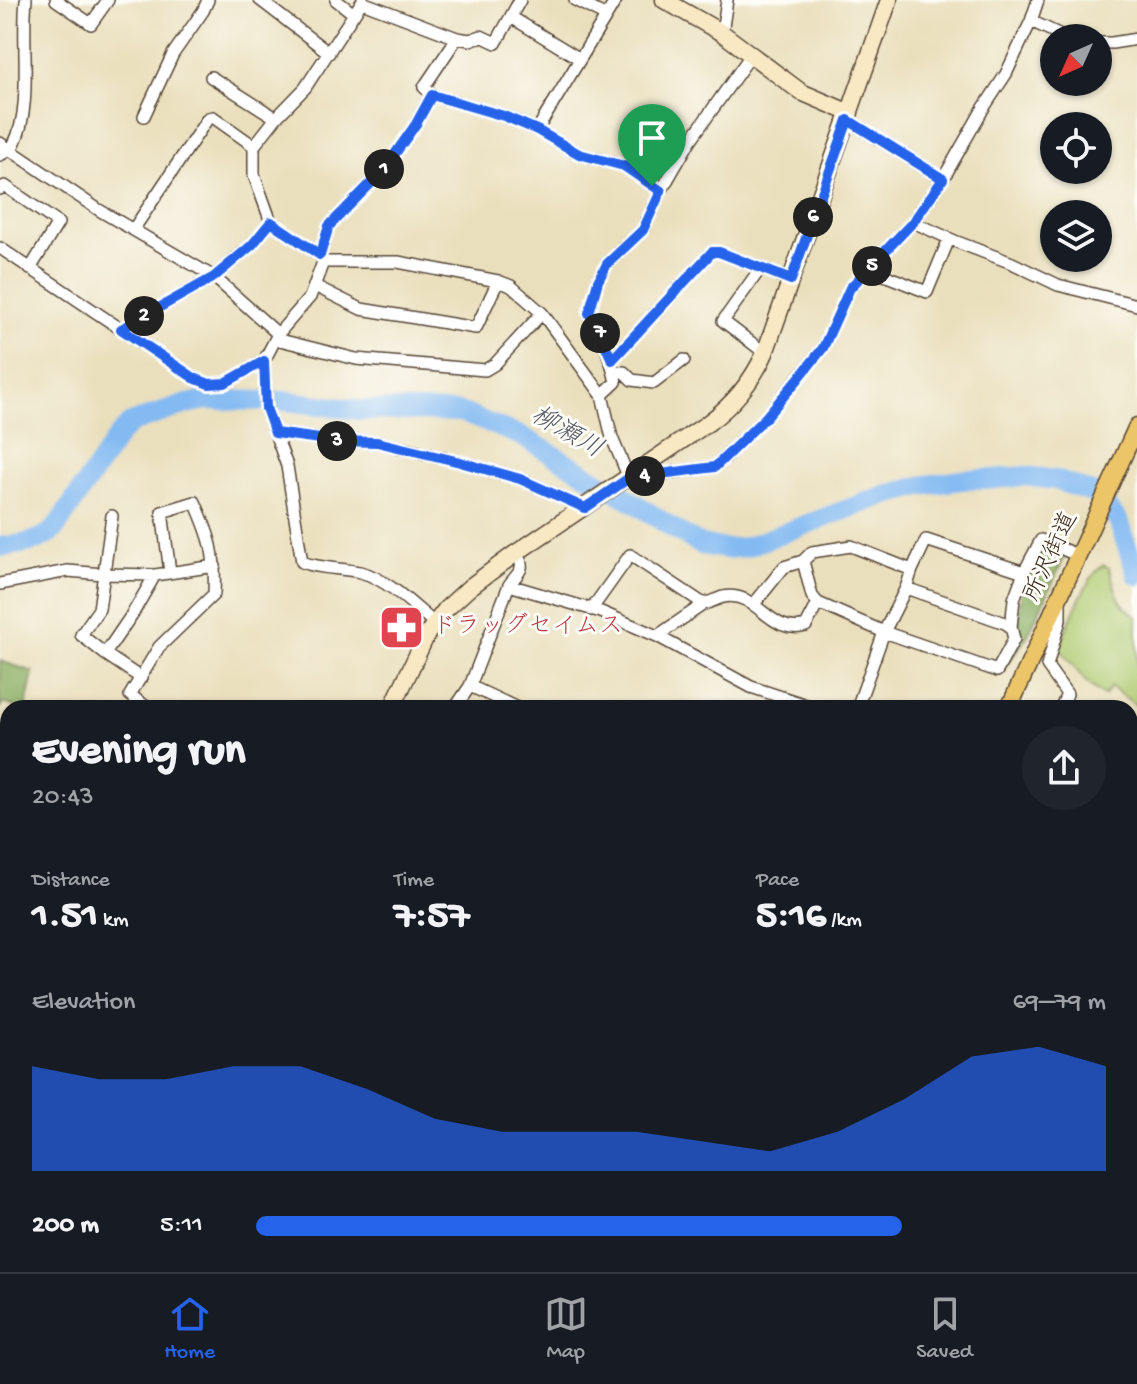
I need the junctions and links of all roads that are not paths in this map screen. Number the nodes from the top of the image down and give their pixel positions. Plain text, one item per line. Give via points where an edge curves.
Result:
1 (14, 0) edge
2 (56, 0) edge
3 (108, 0) edge
4 (208, 0) edge
5 (336, 0) edge
6 (520, 0) edge
7 (575, 0) edge
8 (616, 0) edge
9 (664, 0) edge
10 (727, 0) edge
11 (889, 0) edge
12 (1038, 0) edge
13 (363, 1) edge
14 (266, 2) edge
15 (26, 4) edge
16 (354, 14) junction
17 (606, 16) junction
18 (511, 17) junction
19 (1031, 21) junction
20 (1040, 25) edge
21 (722, 33) junction
22 (457, 38) junction
23 (1137, 39) edge
24 (1112, 43) edge
25 (329, 53) junction
26 (751, 55) junction
27 (580, 59) junction
28 (211, 77) dead end
29 (432, 95) junction
30 (144, 116) dead end
31 (849, 116) junction
32 (276, 118) junction
33 (537, 130) junction
34 (254, 146) junction
35 (3, 150) edge
36 (943, 179) junction
37 (0, 189) edge
38 (661, 191) junction
39 (271, 222) junction
40 (913, 222) junction
41 (133, 230) junction
42 (949, 239) junction
43 (0, 248) edge
44 (322, 259) junction
45 (30, 269) junction
46 (760, 269) junction
47 (869, 269) junction
48 (214, 277) junction
49 (791, 280) junction
50 (498, 281) junction
51 (315, 286) junction
52 (1137, 305) edge
53 (542, 313) junction
54 (121, 329) junction
55 (277, 337) junction
56 (765, 353) junction
57 (684, 360) dead end
58 (264, 361) junction
59 (613, 366) junction
60 (602, 395) junction
61 (1137, 426) edge
62 (275, 433) junction
63 (628, 478) junction
64 (587, 507) junction
65 (112, 516) dead end
66 (516, 553) junction
67 (1079, 556) junction
68 (803, 561) junction
69 (215, 566) junction
70 (912, 570) junction
71 (170, 572) junction
72 (1024, 572) junction
73 (103, 574) junction
74 (155, 575) junction
75 (0, 584) edge
76 (509, 585) junction
77 (906, 588) junction
78 (1060, 597) junction
79 (818, 603) junction
80 (704, 604) junction
81 (754, 604) junction
82 (591, 610) junction
83 (434, 623) junction
84 (1011, 627) junction
85 (884, 632) junction
86 (657, 636) junction
87 (105, 654) junction
88 (141, 678) junction
89 (470, 686) junction
90 (137, 700) edge
91 (396, 700) edge
92 (460, 700) edge
93 (500, 700) edge
94 (791, 700) edge
95 (860, 700) edge
96 (1013, 700) edge
97 (1064, 700) edge

1 - 15 street
2 - 3 street via 91,24
4 - 30 street via 173,54
5 - 16 street
6 - 18 street
7 - 17 street
8 - 17 street
9 - 21 street
10 - 21 street
11 - 31 street
12 - 19 street
13 - 16 street
13 - 22 street
14 - 25 street
15 - 35 street via 22,117 15,143
16 - 25 street
17 - 27 street
18 - 22 street via 496,43 481,36
18 - 27 street
19 - 20 street
19 - 36 street
21 - 26 street
22 - 29 street via 424,87
23 - 24 street
25 - 32 street
26 - 31 street via 801,92
26 - 38 street
27 - 33 street
28 - 32 street
29 - 33 street
29 - 44 street via 383,171 329,226
31 - 36 street
31 - 49 street
32 - 34 street
33 - 38 street via 579,154 624,166
34 - 39 street via 254,175
34 - 41 street via 208,118
35 - 41 street
36 - 40 street
37 - 45 street via 5,186 58,223
38 - 59 street via 643,230 607,264 592,297 589,313
39 - 44 street
39 - 48 street
40 - 42 street
40 - 47 street
41 - 48 street
42 - 47 street via 927,292
42 - 52 street via 1058,285
43 - 45 street
44 - 50 street via 398,262
44 - 51 street
45 - 54 street
46 - 49 street
46 - 56 street via 723,321
46 - 59 street via 712,252
47 - 63 street via 850,288 823,348 766,417 715,467
48 - 54 street
48 - 55 street
49 - 56 street
50 - 51 street via 476,328 361,309
50 - 53 street
51 - 55 street
53 - 55 street via 485,370 356,359
53 - 60 street
54 - 58 street via 209,384 225,383
55 - 58 street
56 - 63 street via 748,385 724,412
57 - 59 street via 654,383 632,380
58 - 62 street via 266,408
59 - 60 street via 616,382
60 - 63 street
61 - 67 main road, 所沢街道
62 - 64 street via 377,442 520,479
62 - 83 street via 287,466 302,562 364,573
63 - 64 street
64 - 66 street
65 - 73 street
66 - 76 street via 522,567
66 - 83 street via 470,587
67 - 72 street via 1041,540
67 - 78 main road, 所沢街道
68 - 70 street via 812,552 851,546
68 - 79 street
68 - 81 street via 784,567
69 - 71 street
69 - 71 street via 209,533 195,502 162,512
69 - 88 street via 214,594 159,647
70 - 72 street via 926,540
70 - 77 street
71 - 74 street
72 - 84 street
73 - 74 street
73 - 75 street via 68,571
73 - 87 street via 99,609 81,635
74 - 87 street
76 - 82 street
76 - 89 street
77 - 84 street
77 - 85 street
78 - 96 main road, 所沢街道
78 - 97 street via 1060,620 1047,666 1067,694
79 - 81 street via 806,626 796,629 771,621
79 - 85 street
80 - 81 street via 726,596
80 - 82 street via 630,555
80 - 86 street
82 - 86 street
83 - 91 street
84 - 85 street via 1014,639 997,671
85 - 95 street
86 - 94 street via 751,687
87 - 88 street
88 - 90 street via 130,695
89 - 92 street
89 - 93 street

